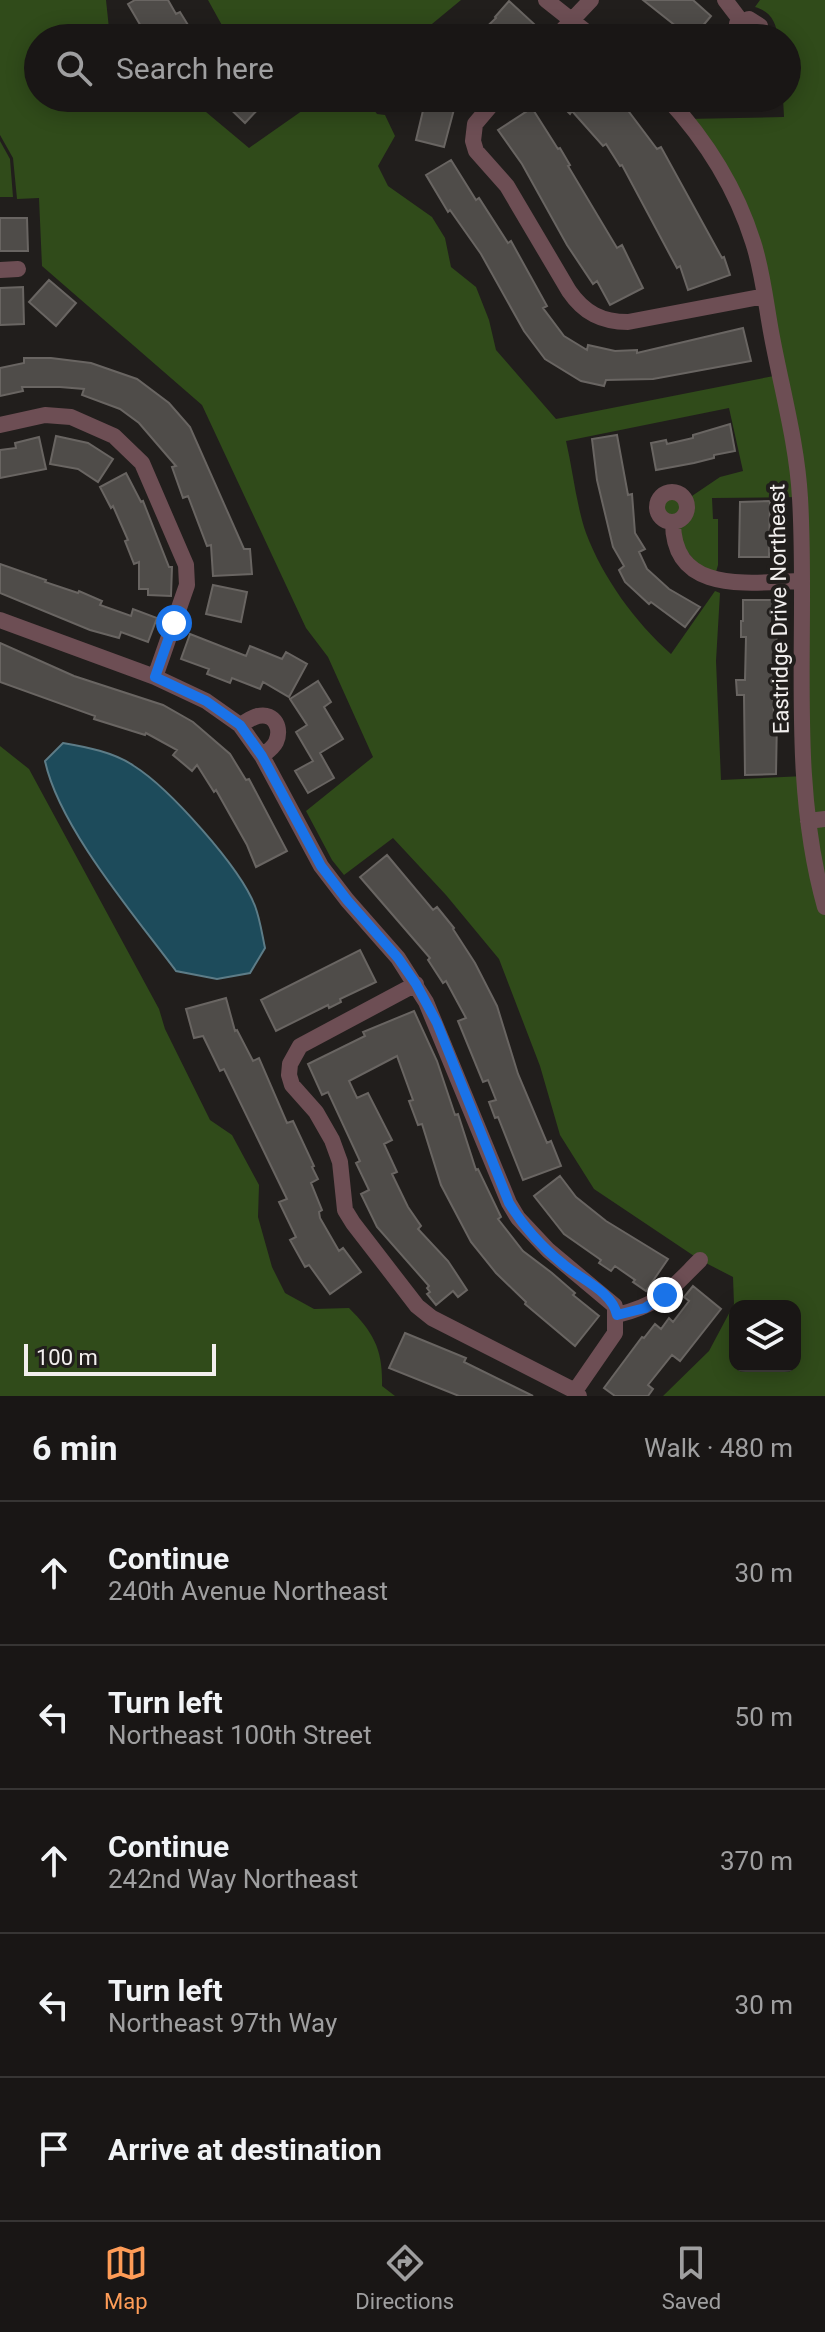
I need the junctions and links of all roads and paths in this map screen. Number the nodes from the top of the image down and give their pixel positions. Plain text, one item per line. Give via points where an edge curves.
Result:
1 (546, 0) edge
2 (591, 0) edge
3 (725, 0) edge
4 (571, 21) junction
5 (741, 21) junction
6 (568, 24) edge
7 (575, 24) edge
8 (738, 24) edge
9 (758, 24) edge
10 (483, 112) edge
11 (679, 112) edge
12 (18, 269) dead end
13 (0, 270) edge
14 (765, 296) junction
15 (0, 425) edge
16 (673, 522) dead end
17 (802, 581) junction
18 (0, 620) edge
19 (155, 677) junction
20 (240, 725) junction
21 (262, 756) junction
22 (817, 820) edge
23 (825, 907) edge
24 (416, 984) junction
25 (700, 1260) dead end
26 (617, 1315) junction
27 (577, 1393) edge

1 - 4 street
2 - 4 street
3 - 5 street
4 - 6 street
4 - 7 street
5 - 8 street
5 - 9 street
10 - 14 street via 473,133 480,157 498,173 569,291 590,313 628,322
11 - 14 street, Eastridge Drive Northeast via 716,162 740,210
12 - 13 street
14 - 17 street, Eastridge Drive Northeast via 797,469
15 - 19 street via 45,415 71,417 114,436 142,463 186,565 187,585
16 - 17 street via 678,553 706,577
17 - 22 street, Eastridge Drive Northeast via 805,776
18 - 19 street
19 - 20 street via 206,701
20 - 21 street
20 - 21 street via 257,716 274,719 278,739
21 - 24 street via 321,866
22 - 23 street, Eastridge Drive Northeast via 814,868
24 - 26 street via 518,1218 565,1266 611,1300
24 - 27 street via 300,1046 290,1064 292,1085 321,1119 340,1162 345,1210 417,1306
25 - 26 street via 665,1295 645,1308
26 - 27 street via 615,1333

